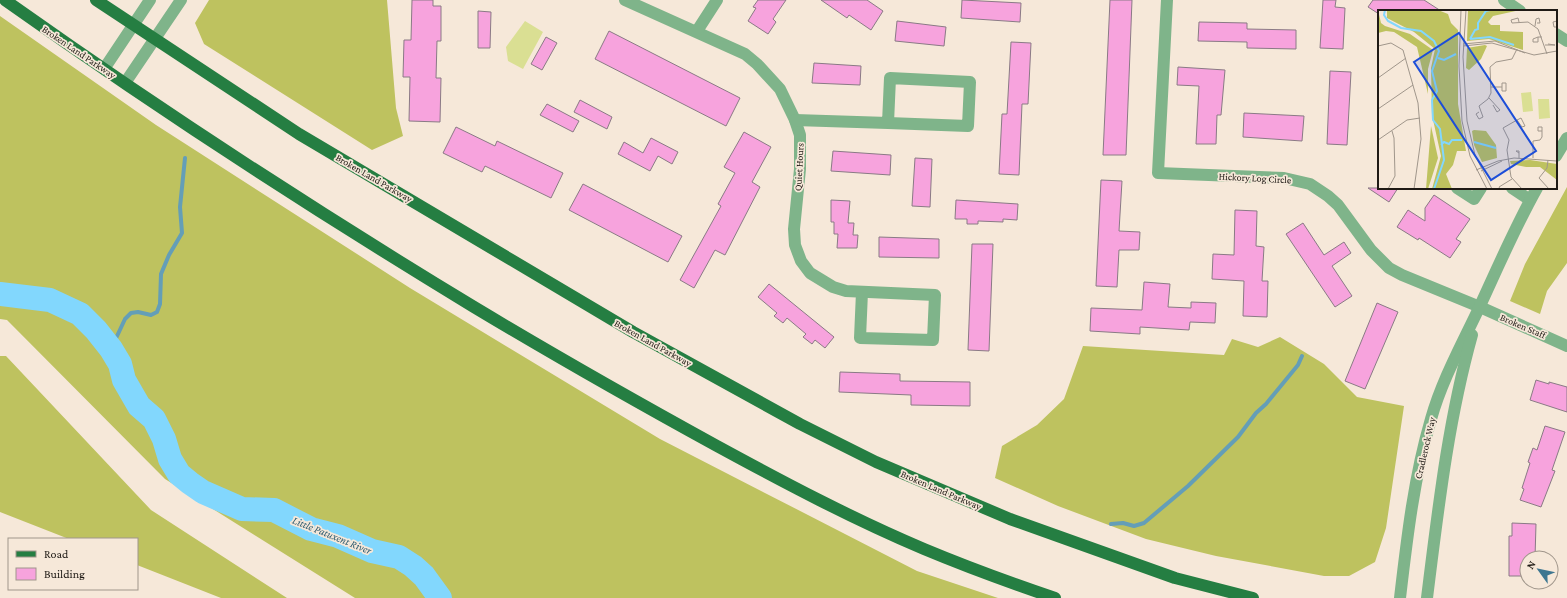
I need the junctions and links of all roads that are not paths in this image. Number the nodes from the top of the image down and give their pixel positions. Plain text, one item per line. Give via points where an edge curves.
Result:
1 (5, 0) edge
2 (96, 0) edge
3 (150, 0) edge
4 (181, 0) edge
5 (625, 0) edge
6 (717, 0) edge
7 (1167, 0) edge
8 (1504, 0) edge
9 (1519, 10) edge
10 (134, 26) junction
11 (697, 31) junction
12 (1557, 35) edge
13 (156, 40) junction
14 (1567, 41) edge
15 (104, 69) junction
16 (125, 83) junction
17 (795, 120) junction
18 (888, 122) junction
19 (1567, 138) edge
20 (1557, 154) edge
21 (1459, 189) edge
22 (1480, 189) edge
23 (1514, 189) edge
24 (1536, 189) edge
25 (1530, 200) junction
26 (862, 292) junction
27 (1480, 307) junction
28 (1567, 346) edge
29 (1055, 598) edge
30 (1253, 598) edge
31 (1400, 598) edge
32 (1428, 598) edge

1 - 15 main road, Broken Land Parkway
2 - 10 main road, Broken Land Parkway
3 - 10 street
4 - 13 street
5 - 11 street, Quiet Hours
6 - 11 street
7 - 27 street, Hickory Log Circle via 1158,173 1284,178 1310,184 1338,206 1371,250 1389,268
8 - 9 street
10 - 13 main road, Broken Land Parkway
10 - 15 street
11 - 17 street, Quiet Hours via 745,54 757,64 780,89
12 - 14 street
13 - 16 street
13 - 30 main road, Broken Land Parkway via 299,134 633,332 800,424 876,462 1010,519 1175,578
15 - 16 main road, Broken Land Parkway
16 - 29 main road, Broken Land Parkway via 226,152 393,258 520,335 682,427 845,513 989,575
17 - 18 street
17 - 26 street, Quiet Hours via 800,135 801,151 794,229 795,245 801,261 810,273 820,280 846,291
18 - 18 street via 968,126 970,82 890,78
19 - 20 street
21 - 22 street via 1474,199
23 - 25 street
24 - 25 street, Cradlerock Way
25 - 27 street, Cradlerock Way via 1505,248
26 - 26 street, Quiet Hours via 934,295 933,340 860,338
27 - 28 street, Broken Staff
27 - 31 street, Cradlerock Way via 1449,370 1431,417 1420,459
27 - 32 street, Cradlerock Way via 1461,375 1452,421

